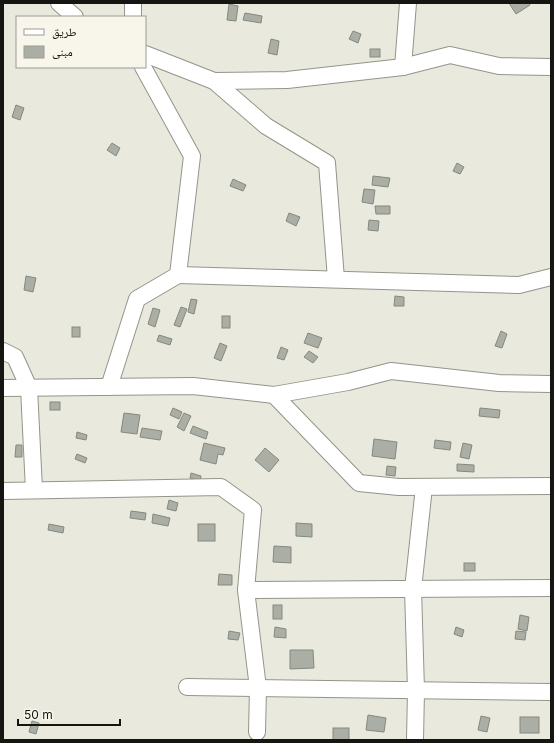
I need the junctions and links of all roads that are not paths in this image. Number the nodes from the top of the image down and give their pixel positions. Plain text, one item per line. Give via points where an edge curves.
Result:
1 (59, 3) edge
2 (132, 3) edge
3 (408, 3) edge
4 (74, 16) edge
5 (133, 16) edge
6 (146, 54) edge
7 (403, 67) junction
8 (551, 67) edge
9 (144, 68) edge
10 (214, 81) junction
11 (178, 275) junction
12 (551, 277) edge
13 (336, 279) junction
14 (3, 351) edge
15 (551, 384) edge
16 (109, 387) junction
17 (3, 388) edge
18 (29, 388) junction
19 (274, 395) junction
20 (551, 486) edge
21 (424, 488) junction
22 (34, 490) junction
23 (3, 491) edge
24 (551, 588) edge
25 (413, 589) junction
26 (246, 590) junction
27 (187, 687) dead end
28 (258, 688) junction
29 (416, 690) junction
30 (551, 692) edge
31 (258, 732) dead end
32 (415, 740) edge

1 - 4 street
2 - 5 street
3 - 7 street
6 - 10 street
7 - 8 street via 450,55 499,66
7 - 10 street via 287,80
9 - 11 street via 192,156
10 - 13 street via 266,126 327,163
11 - 13 street
11 - 16 street via 137,299
12 - 13 street via 519,285
14 - 18 street via 15,357
15 - 19 street via 499,383 391,371 348,382
16 - 18 street
16 - 19 street via 194,386
17 - 18 street
18 - 22 street
19 - 21 street via 359,483
20 - 21 street
21 - 25 street
22 - 23 street
22 - 26 street via 221,487 253,510
24 - 25 street
25 - 26 street
25 - 29 street
26 - 28 street
27 - 28 street
28 - 29 street
28 - 31 street
29 - 30 street
29 - 32 street

